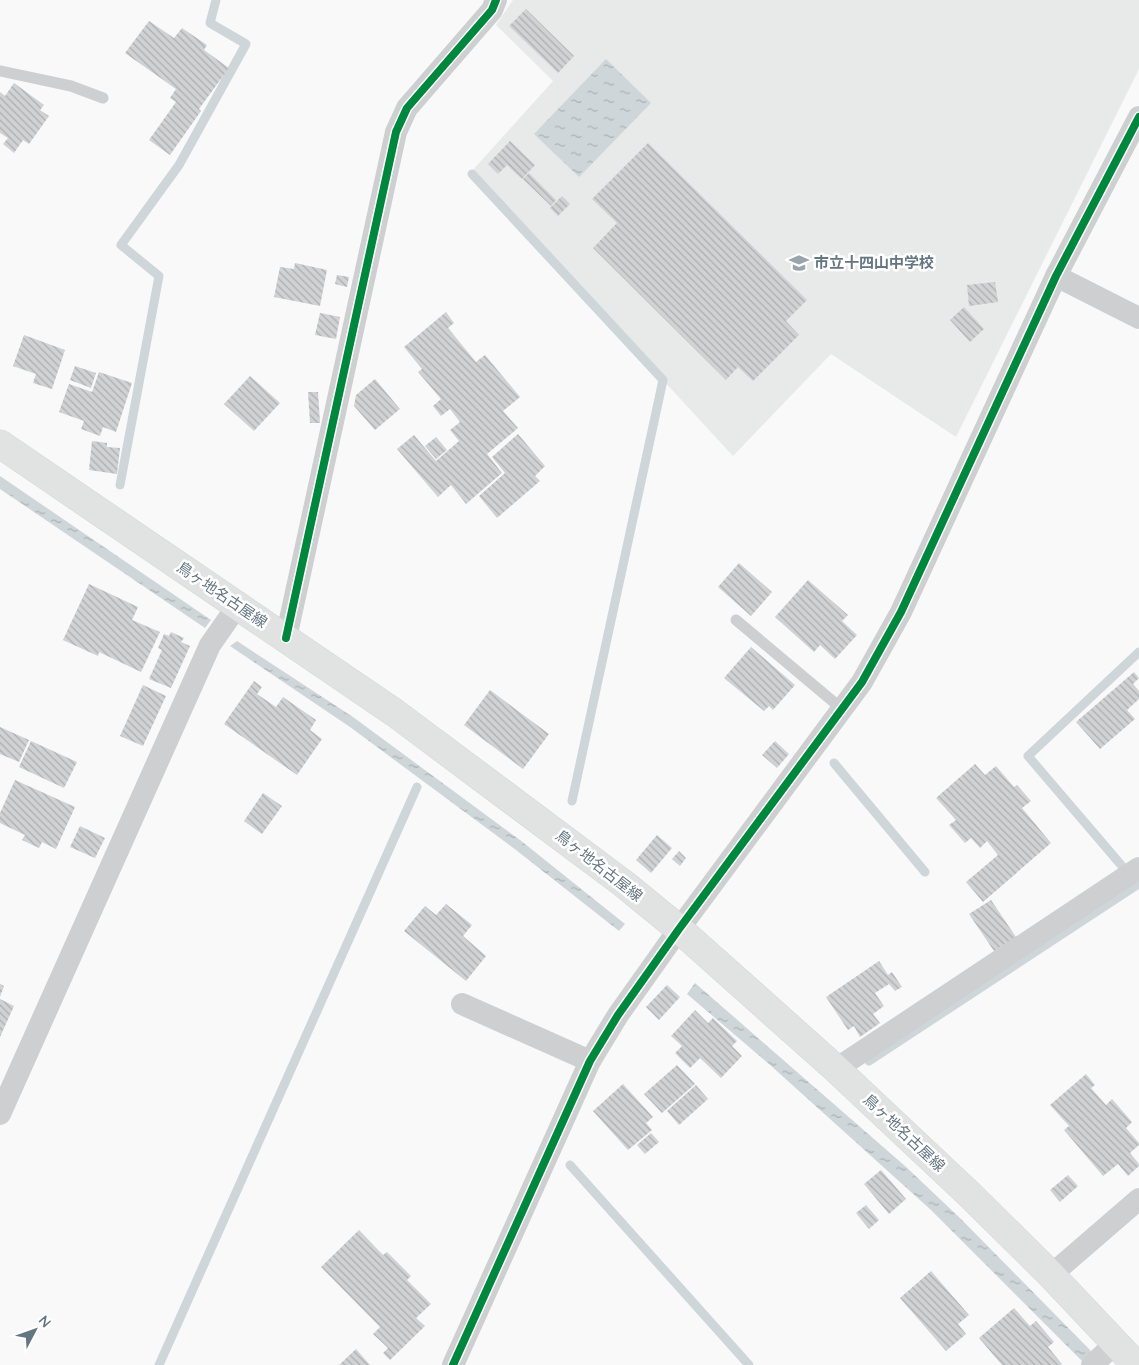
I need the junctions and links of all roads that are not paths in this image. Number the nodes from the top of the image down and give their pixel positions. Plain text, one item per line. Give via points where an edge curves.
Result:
1 (496, 0) edge
2 (0, 71) edge
3 (103, 98) dead end
4 (1139, 116) edge
5 (1056, 276) junction
6 (1139, 318) edge
7 (0, 444) edge
8 (238, 605) junction
9 (736, 620) dead end
10 (286, 638) junction
11 (842, 709) junction
12 (1139, 868) edge
13 (679, 929) junction
14 (462, 1004) dead end
15 (590, 1061) junction
16 (836, 1069) junction
17 (0, 1114) edge
18 (1139, 1199) edge
19 (1051, 1275) junction
20 (1103, 1354) edge
21 (452, 1365) edge
22 (1136, 1365) edge

1 - 10 street via 492,10 407,108 396,132
2 - 3 lane via 71,86
4 - 5 street
5 - 6 street
5 - 11 street via 901,612 862,682
7 - 8 main road, 鳥ヶ地名古屋線
8 - 10 main road, 鳥ヶ地名古屋線
8 - 17 street via 210,645
9 - 11 lane
10 - 13 main road, 鳥ヶ地名古屋線 via 396,713
11 - 13 street
12 - 16 street
13 - 15 street
13 - 16 main road, 鳥ヶ地名古屋線
14 - 15 street
15 - 21 street
16 - 19 main road, 鳥ヶ地名古屋線
18 - 19 street
19 - 20 main road, 鳥ヶ地名古屋線
20 - 22 main road, 鳥ヶ地名古屋線

